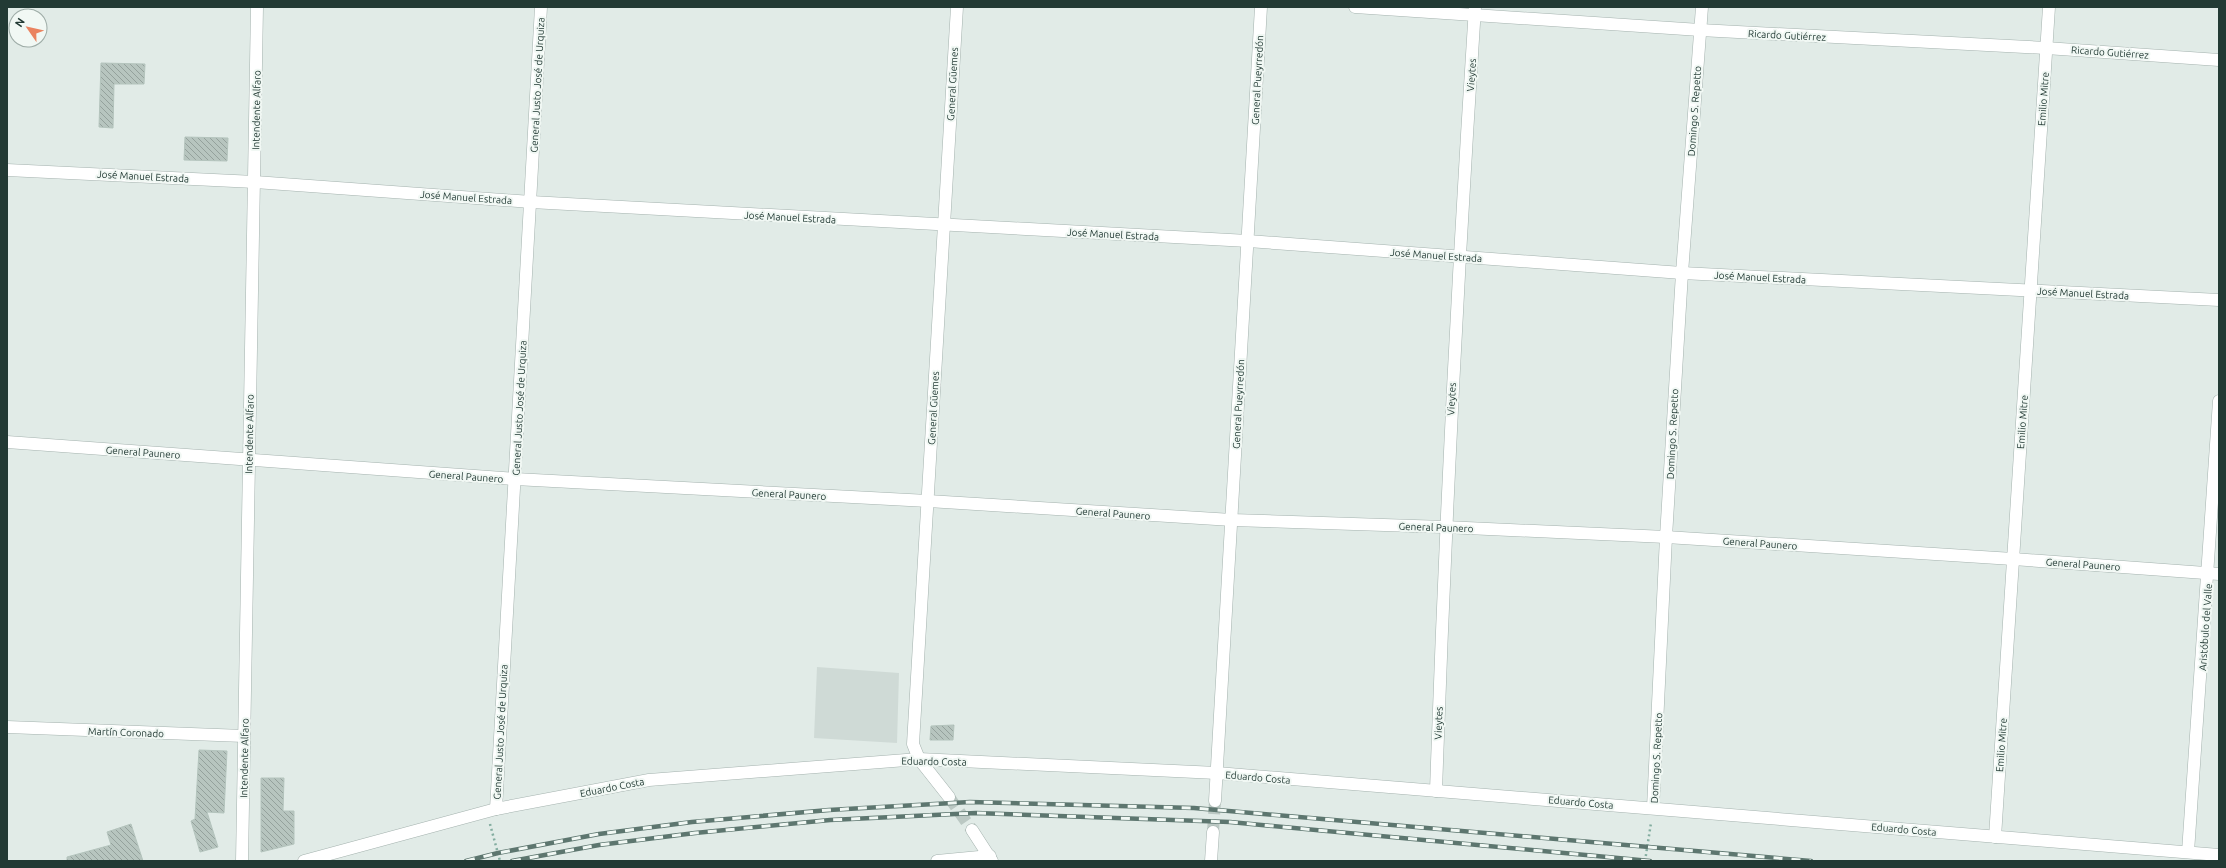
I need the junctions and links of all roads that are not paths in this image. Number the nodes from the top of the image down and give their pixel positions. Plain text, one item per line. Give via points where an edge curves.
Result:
1 (257, 7) edge
2 (541, 7) edge
3 (957, 7) edge
4 (1261, 7) edge
5 (1355, 7) edge
6 (1702, 7) edge
7 (2048, 7) edge
8 (1475, 11) edge
9 (1700, 30) junction
10 (2046, 48) junction
11 (2219, 60) edge
12 (7, 170) edge
13 (255, 182) junction
14 (531, 202) junction
15 (944, 226) junction
16 (1248, 240) junction
17 (1458, 256) junction
18 (1682, 273) junction
19 (2030, 290) junction
20 (2219, 300) edge
21 (2219, 401) edge
22 (7, 442) edge
23 (249, 460) junction
24 (515, 479) junction
25 (928, 501) junction
26 (1232, 520) junction
27 (1445, 527) junction
28 (1666, 538) junction
29 (2013, 559) junction
30 (2214, 573) edge
31 (7, 727) edge
32 (244, 736) junction
33 (919, 760) junction
34 (1217, 773) junction
35 (1436, 791) junction
36 (949, 797) tunnel mouth
37 (1215, 801) tunnel mouth
38 (1654, 808) junction
39 (491, 811) junction
40 (972, 830) tunnel mouth
41 (1213, 832) tunnel mouth
42 (1995, 837) junction
43 (2188, 852) junction
44 (2219, 855) edge
45 (991, 859) edge
46 (242, 861) edge
47 (304, 861) edge
48 (937, 861) edge
49 (1211, 861) edge

1 - 13 street, Intendente Alfaro
2 - 14 street, General Justo José de Urquiza
3 - 15 street, General Güemes
4 - 16 street, General Pueyrredón
5 - 8 street, Ricardo Gutiérrez
6 - 9 street, Domingo S. Repetto
7 - 10 street, Emilio Mitre
8 - 9 street, Ricardo Gutiérrez
8 - 17 street, Vieytes
9 - 10 street, Ricardo Gutiérrez
9 - 18 street, Domingo S. Repetto
10 - 11 street, Ricardo Gutiérrez
10 - 19 street, Emilio Mitre
12 - 13 street, José Manuel Estrada
13 - 14 street, José Manuel Estrada
13 - 23 street, Intendente Alfaro
14 - 15 street, José Manuel Estrada
14 - 24 street, General Justo José de Urquiza
15 - 16 street, José Manuel Estrada
15 - 25 street, General Güemes
16 - 17 street, José Manuel Estrada
16 - 26 street, General Pueyrredón
17 - 18 street, José Manuel Estrada
17 - 27 street, Vieytes
18 - 19 street, José Manuel Estrada
18 - 28 street, Domingo S. Repetto
19 - 20 street, José Manuel Estrada
19 - 29 street, Emilio Mitre
21 - 30 street, Aristóbulo del Valle
22 - 23 street, General Paunero
23 - 24 street, General Paunero
23 - 32 street, Intendente Alfaro
24 - 25 street, General Paunero
24 - 39 street, General Justo José de Urquiza
25 - 26 street, General Paunero
25 - 33 street, General Güemes via 913,744
26 - 27 street, General Paunero
26 - 34 street, General Pueyrredón
27 - 28 street, General Paunero
27 - 35 street, Vieytes
28 - 29 street, General Paunero
28 - 38 street, Domingo S. Repetto
29 - 30 street, General Paunero
29 - 42 street, Emilio Mitre
30 - 43 street, Aristóbulo del Valle
31 - 32 street, Martín Coronado
32 - 46 street, Intendente Alfaro
33 - 34 street, Eduardo Costa
33 - 36 street, General Güemes
33 - 39 street, Eduardo Costa via 649,780
34 - 35 street, Eduardo Costa
34 - 37 street, General Pueyrredón
35 - 38 street, Eduardo Costa
38 - 42 street, Eduardo Costa
39 - 47 street, Eduardo Costa
40 - 45 street
41 - 49 street
42 - 43 street, Eduardo Costa
43 - 44 street, Eduardo Costa
45 - 48 street

